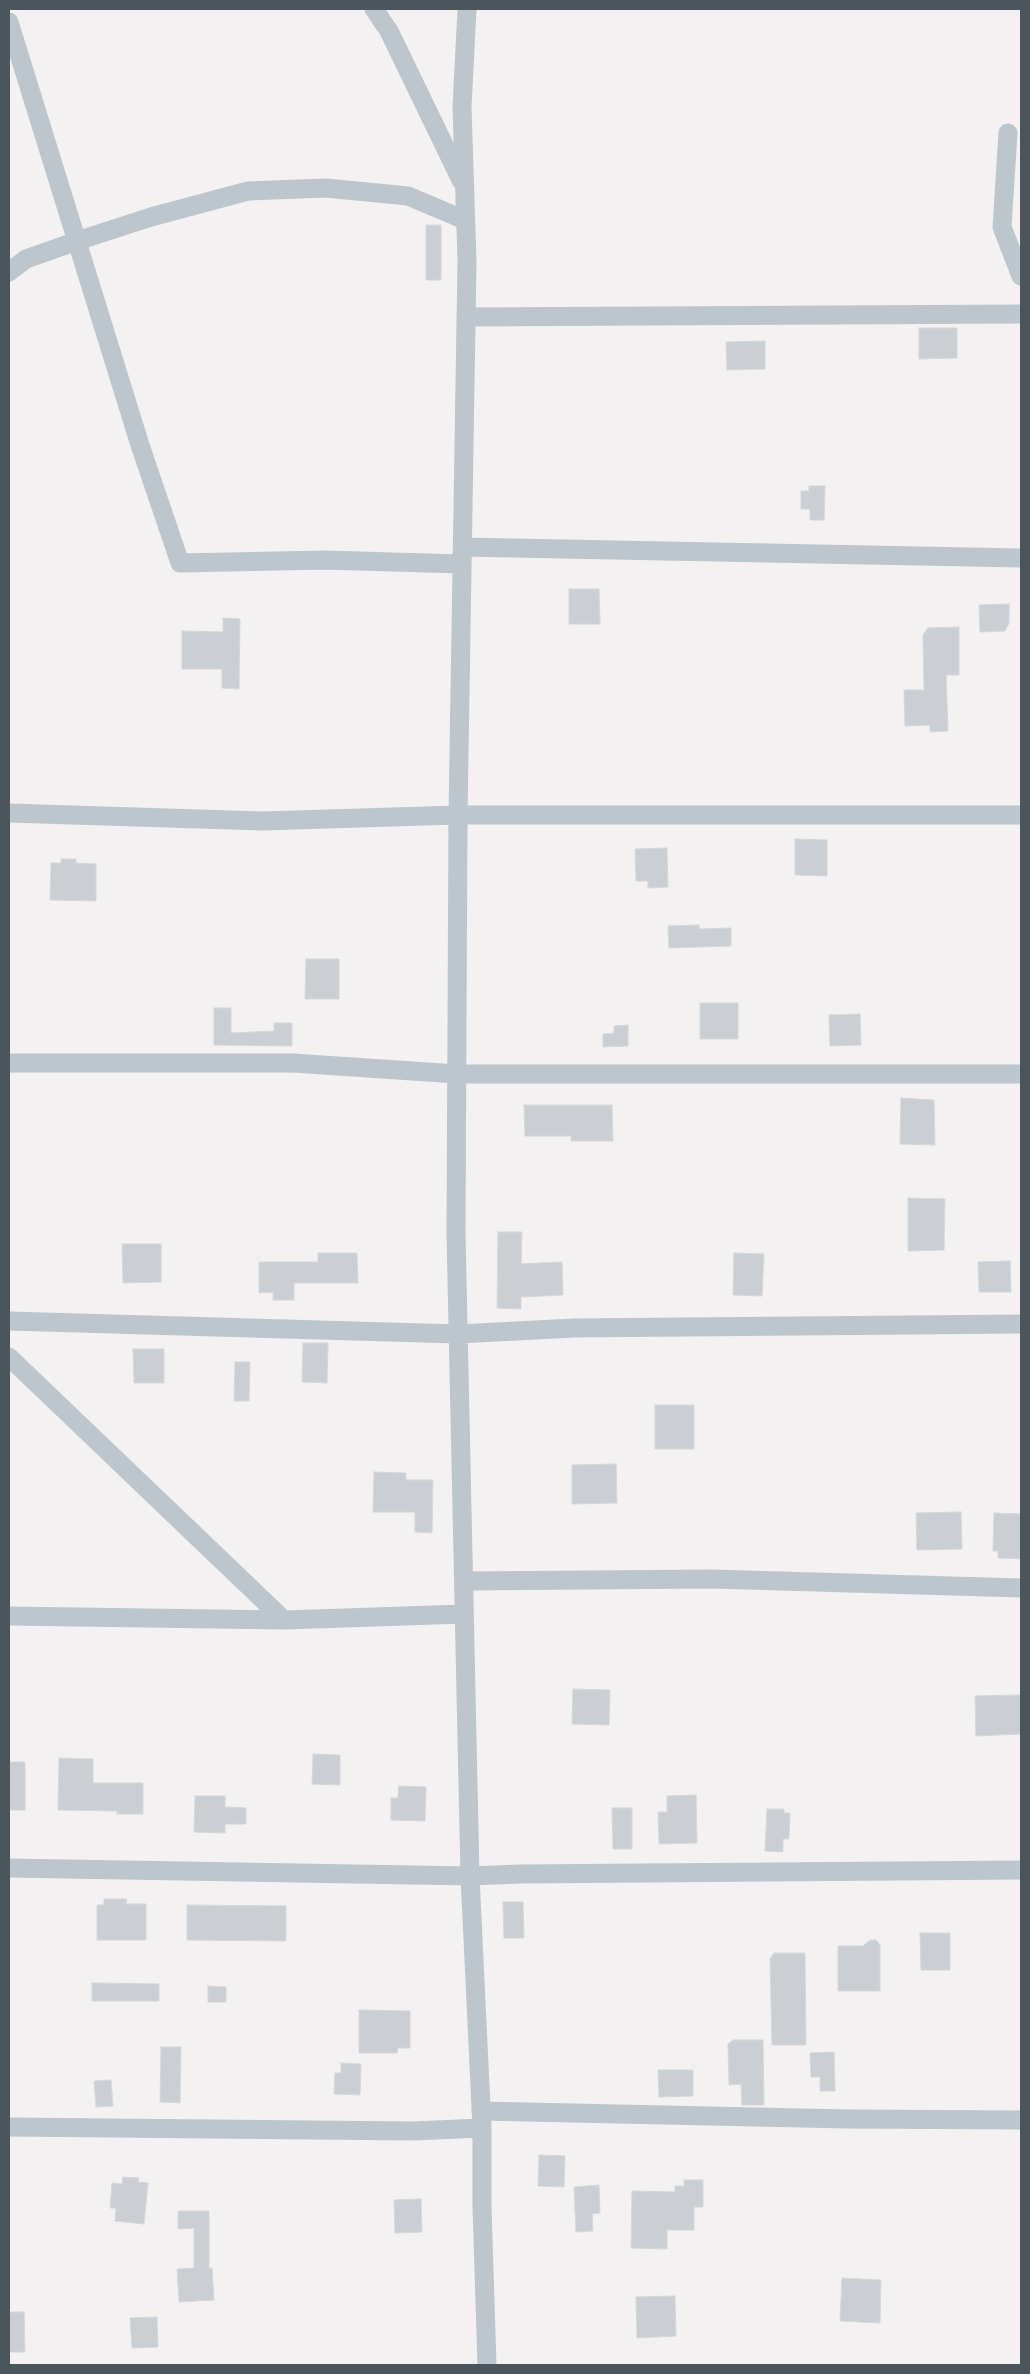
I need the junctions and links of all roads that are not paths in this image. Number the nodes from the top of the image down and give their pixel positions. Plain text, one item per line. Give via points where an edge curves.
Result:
1 (374, 9) edge
2 (467, 9) edge
3 (9, 22) edge
4 (1008, 133) dead end
5 (464, 186) junction
6 (465, 220) junction
7 (77, 241) junction
8 (9, 272) edge
9 (1021, 276) edge
10 (1021, 314) edge
11 (466, 317) junction
12 (461, 556) junction
13 (1021, 558) edge
14 (9, 813) edge
15 (458, 815) junction
16 (1021, 815) edge
17 (9, 1064) edge
18 (457, 1074) junction
19 (1021, 1074) edge
20 (9, 1321) edge
21 (1021, 1324) edge
22 (458, 1334) junction
23 (9, 1357) edge
24 (464, 1581) junction
25 (1021, 1588) edge
26 (464, 1614) junction
27 (9, 1616) edge
28 (284, 1620) junction
29 (9, 1868) edge
30 (1021, 1870) edge
31 (470, 1876) junction
32 (481, 2120) junction
33 (1021, 2120) edge
34 (9, 2127) edge
35 (487, 2365) edge

1 - 5 street via 388,31
2 - 5 street via 462,107
3 - 7 street
4 - 9 street via 1002,227
5 - 6 street
6 - 7 street via 408,196 326,188 248,191
6 - 11 street
7 - 8 street via 26,259
7 - 12 street via 180,563
10 - 11 street
11 - 12 street
12 - 13 street
12 - 15 street
14 - 15 street via 262,821
15 - 16 street
15 - 18 street
17 - 18 street via 294,1063
18 - 19 street
18 - 22 street
20 - 22 street
21 - 22 street via 574,1328
22 - 24 street
23 - 28 street
24 - 25 street via 712,1579
24 - 26 street
26 - 28 street
26 - 31 street
27 - 28 street
29 - 31 street
30 - 31 street
31 - 32 street
32 - 33 street
32 - 34 street via 413,2131
32 - 35 street

